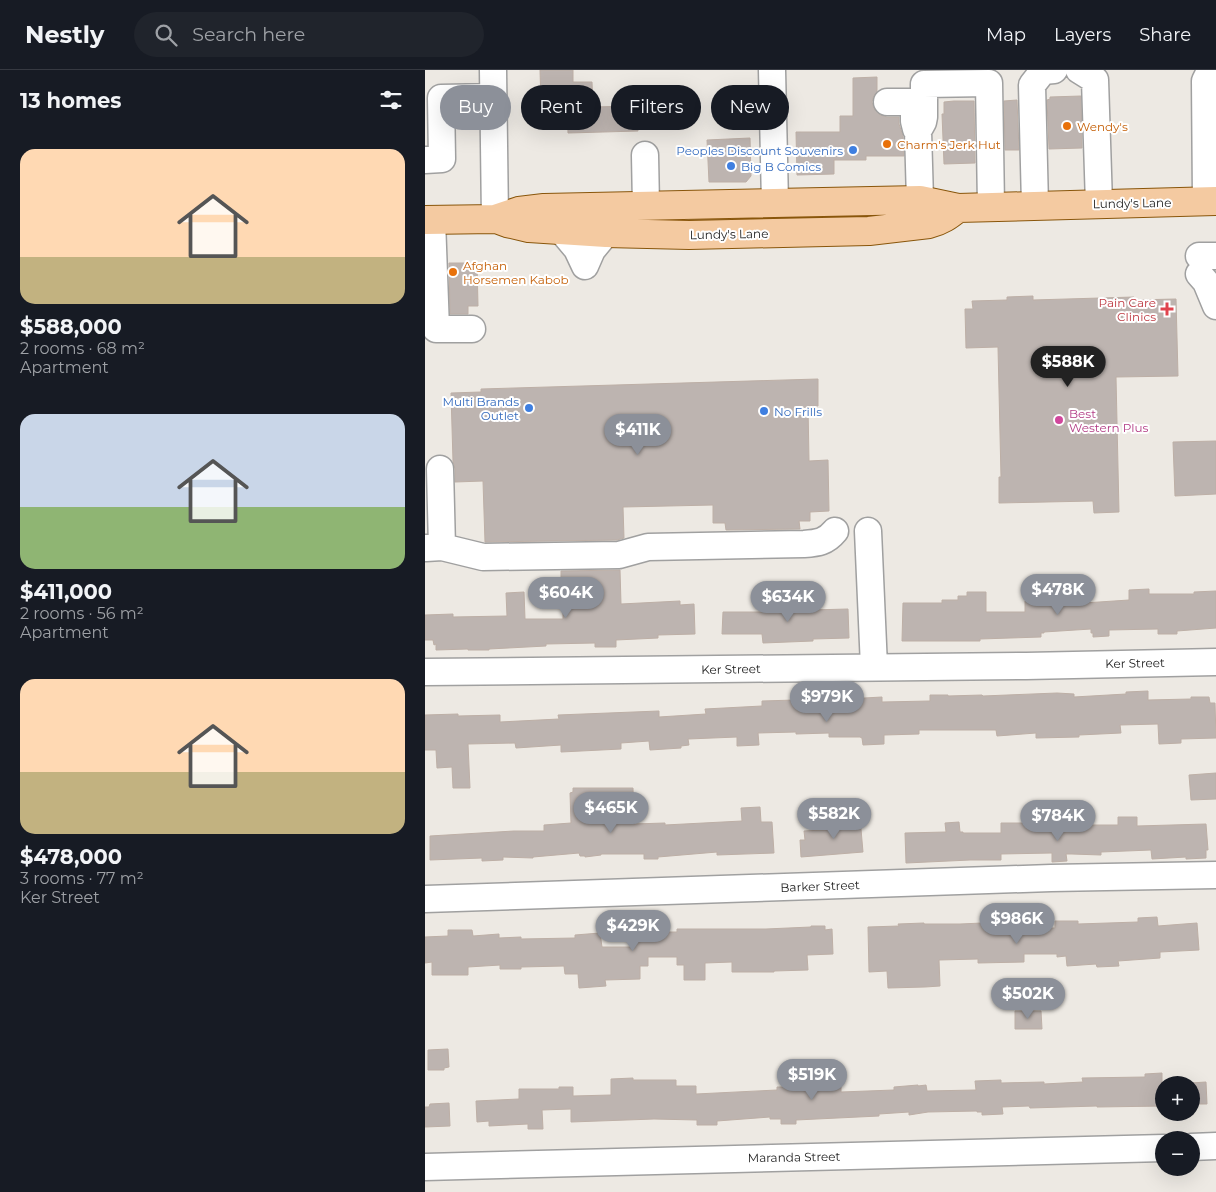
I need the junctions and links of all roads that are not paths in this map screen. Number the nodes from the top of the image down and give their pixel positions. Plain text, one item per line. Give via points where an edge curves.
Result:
1 (493, 70) edge
2 (772, 70) edge
3 (1054, 70) edge
4 (1079, 70) edge
5 (1193, 70) edge
6 (1216, 71) edge
7 (493, 85) edge
8 (433, 98) edge
9 (887, 102) dead end
10 (494, 130) edge
11 (918, 131) junction
12 (645, 155) dead end
13 (1020, 159) dead end
14 (425, 160) edge
15 (991, 160) junction
16 (920, 200) junction
17 (1207, 201) edge
18 (775, 203) junction
19 (1099, 204) junction
20 (1035, 205) junction
21 (645, 206) junction
22 (991, 206) junction
23 (958, 208) junction
24 (495, 219) junction
25 (428, 220) edge
26 (1205, 262) edge
27 (1216, 306) edge
28 (471, 329) dead end
29 (439, 469) dead end
30 (867, 530) dead end
31 (835, 532) dead end
32 (434, 547) edge
33 (1216, 662) edge
34 (874, 668) junction
35 (425, 672) edge
36 (1216, 875) edge
37 (425, 899) edge
38 (1216, 1146) edge
39 (1200, 1147) edge
40 (1155, 1148) edge
41 (425, 1167) edge

1 - 7 street
2 - 18 street
3 - 20 street via 1043,71 1032,85
4 - 19 street via 1095,80
5 - 17 street via 1188,81 1189,164
6 - 17 street via 1209,73 1205,80
8 - 14 street via 442,159
9 - 11 street via 914,102
10 - 24 street
11 - 15 street via 924,117 924,84 989,83
11 - 16 street
12 - 21 street
13 - 15 street
15 - 22 street
16 - 18 main road, Lundy's Lane
16 - 23 main road, Lundy's Lane
17 - 19 main road, Lundy's Lane
18 - 21 main road, Lundy's Lane
19 - 20 main road, Lundy's Lane
20 - 22 main road, Lundy's Lane
21 - 24 main road, Lundy's Lane via 544,208 519,211
22 - 23 main road, Lundy's Lane
23 - 24 main road, Lundy's Lane via 936,223 869,231 689,235 524,227
24 - 25 main road, Lundy's Lane
25 - 28 street via 436,329
26 - 27 street via 1206,282
29 - 32 street
30 - 34 street
31 - 32 street via 830,538 817,543 648,548 619,555 483,557
33 - 34 street, Ker Street
34 - 35 street, Ker Street
36 - 37 street, Barker Street
38 - 39 street
40 - 41 street, Maranda Street

